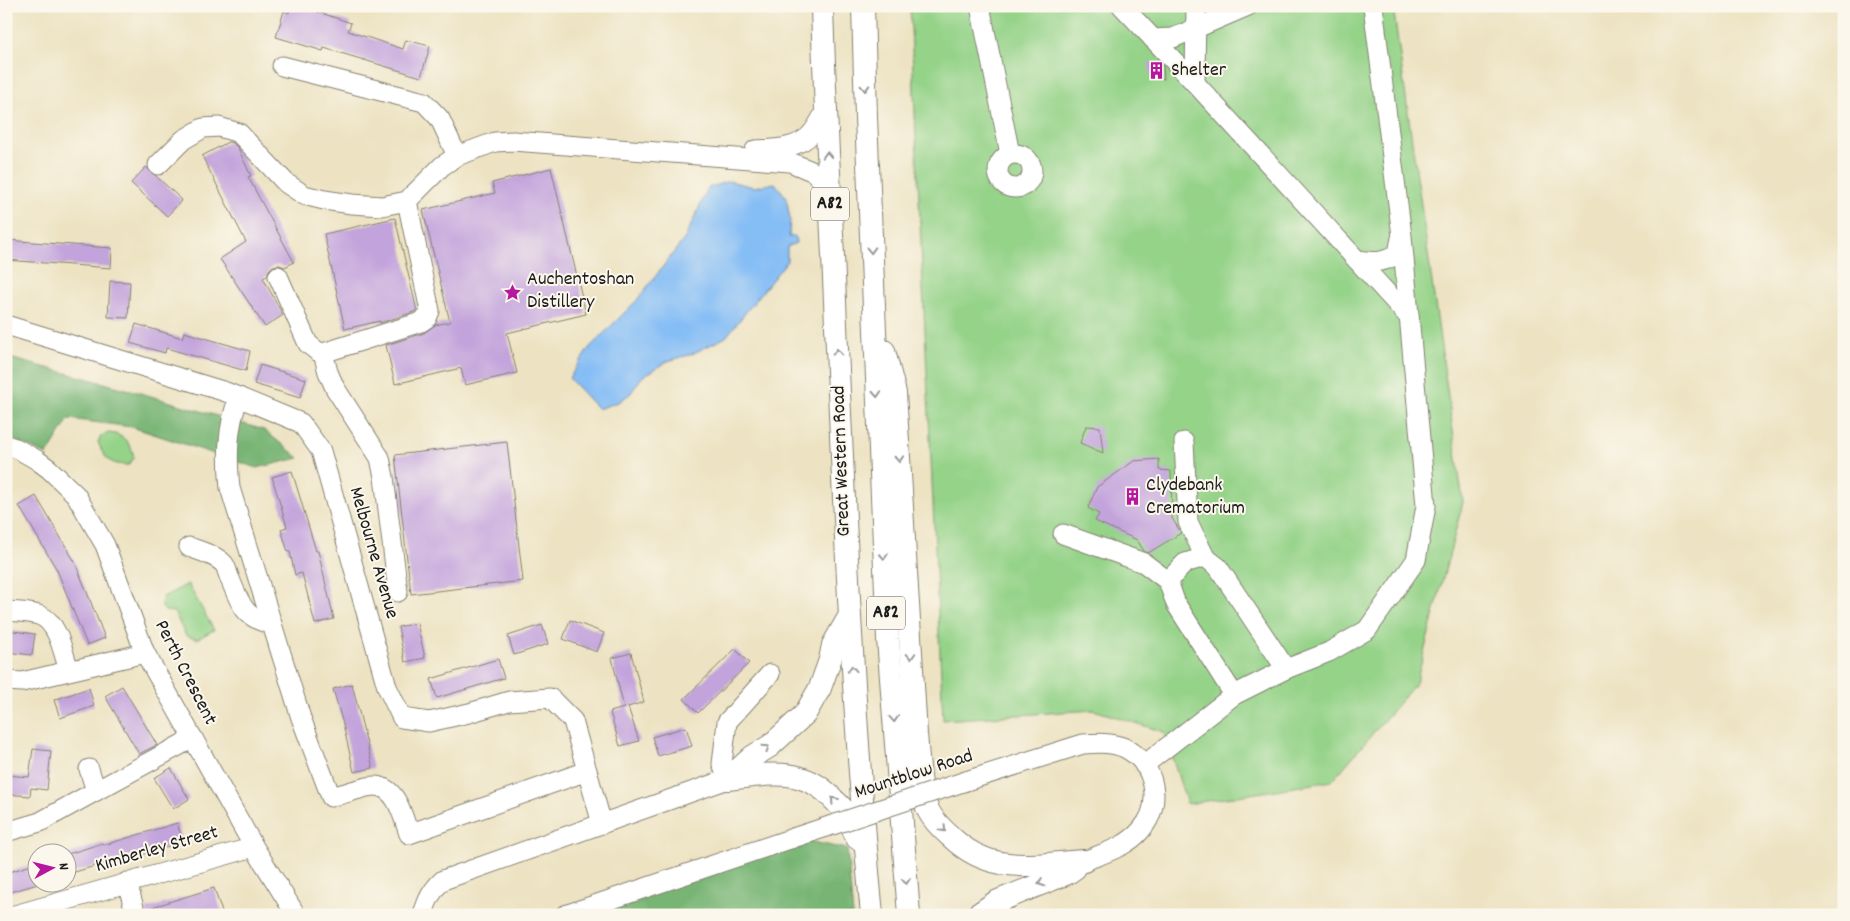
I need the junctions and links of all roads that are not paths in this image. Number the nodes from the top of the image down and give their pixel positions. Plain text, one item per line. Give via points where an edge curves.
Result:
1 (822, 6) edge
2 (863, 6) edge
3 (980, 6) edge
4 (1122, 6) edge
5 (1196, 6) edge
6 (1248, 6) edge
7 (1373, 6) edge
8 (1196, 28) junction
9 (1153, 39) junction
10 (282, 66) dead end
11 (1195, 83) junction
12 (825, 112) junction
13 (1010, 154) dead end
14 (699, 155) junction
15 (457, 156) junction
16 (158, 165) dead end
17 (829, 188) junction
18 (407, 201) junction
19 (1402, 236) junction
20 (1357, 260) junction
21 (278, 276) dead end
22 (874, 310) junction
23 (1409, 317) junction
24 (6, 325) edge
25 (323, 353) junction
26 (239, 397) junction
27 (1184, 442) dead end
28 (6, 445) edge
29 (1063, 534) dead end
30 (189, 547) dead end
31 (1205, 557) junction
32 (1168, 581) junction
33 (398, 592) dead end
34 (6, 611) edge
35 (849, 617) junction
36 (272, 624) junction
37 (145, 653) junction
38 (1286, 669) junction
39 (68, 670) junction
40 (770, 674) dead end
41 (6, 681) edge
42 (1234, 695) junction
43 (193, 738) junction
44 (1144, 764) junction
45 (89, 769) dead end
46 (586, 771) junction
47 (728, 778) junction
48 (96, 791) junction
49 (602, 824) junction
50 (6, 832) edge
51 (254, 847) junction
52 (866, 857) junction
53 (1084, 861) junction
54 (127, 882) junction
55 (15, 915) edge
56 (136, 915) edge
57 (296, 915) edge
58 (422, 915) edge
59 (565, 915) edge
60 (872, 915) edge
61 (909, 915) edge
62 (977, 915) edge

1 - 12 main road, Great Western Road / A82
2 -> 22 main road, Great Western Road / A82
3 - 13 street
4 - 9 street
5 - 8 street
6 - 8 street
7 - 19 street
8 - 9 street via 1173,38
8 - 11 street
9 - 11 street
10 - 15 street via 424,102 440,119
11 - 20 street
12 - 14 street via 812,133 796,144
17 -> 12 main road, Great Western Road / A82
14 - 15 street via 513,141 495,142
14 - 17 street via 790,162 814,172
15 - 18 street via 442,166
16 - 18 street via 183,140 203,128 219,127 239,133 286,183 304,195 382,206
35 -> 17 main road, Great Western Road / A82
18 - 25 street via 430,311 427,318
19 - 20 street via 1398,253 1388,260
19 - 23 street
20 - 23 street
21 - 25 street via 308,344
22 -> 53 main road via 895,393 916,734 927,809 956,842 991,861 1035,866
22 -> 61 main road, Great Western Road / A82 via 888,639
23 - 38 street via 1426,506 1416,560 1367,630 1328,652
24 - 26 street, Melbourne Avenue
25 - 33 street via 335,388 380,458
26 - 36 street via 233,413 227,453 230,488
26 - 46 street, Melbourne Avenue via 301,423 321,451 387,687 402,718 430,722 509,701 550,698 573,721
27 - 31 street via 1188,522
28 - 37 street, Perth Crescent via 37,460 76,495 105,545
29 - 32 street via 1144,563
30 - 36 street via 209,554 224,565 242,606 258,621
31 - 32 street via 1185,563
31 - 38 street via 1218,567
32 - 42 street via 1176,604
34 - 39 street via 41,616 50,622
47 -> 35 main road via 770,746 804,714 820,688 833,645
52 -> 35 main road, Great Western Road / A82
36 - 46 street via 301,718 331,797 374,786 389,791 399,805 409,834
37 - 39 street
37 - 43 street, Perth Crescent
38 - 42 street
39 - 41 street via 22,682
40 - 47 street via 727,722 722,764
42 - 44 street
43 - 48 street
43 - 51 street, Perth Crescent
44 - 53 street, Mountblow Road via 1153,784 1154,801 1142,830 1125,844
44 - 59 street, Mountblow Road, bridge via 1133,753 1113,744 1068,748
45 - 48 street
46 - 49 street, Melbourne Avenue
47 - 49 street
52 -> 47 main road, A82 via 845,812 813,782 786,775
48 - 50 street via 40,822
49 - 58 street via 443,880 429,896
51 - 54 street, Kimberley Street
51 - 57 street, Perth Crescent
52 - 60 main road, Great Western Road / A82
53 -> 62 main road via 1068,873 996,902
54 - 55 street, Kimberley Street
54 - 56 street

